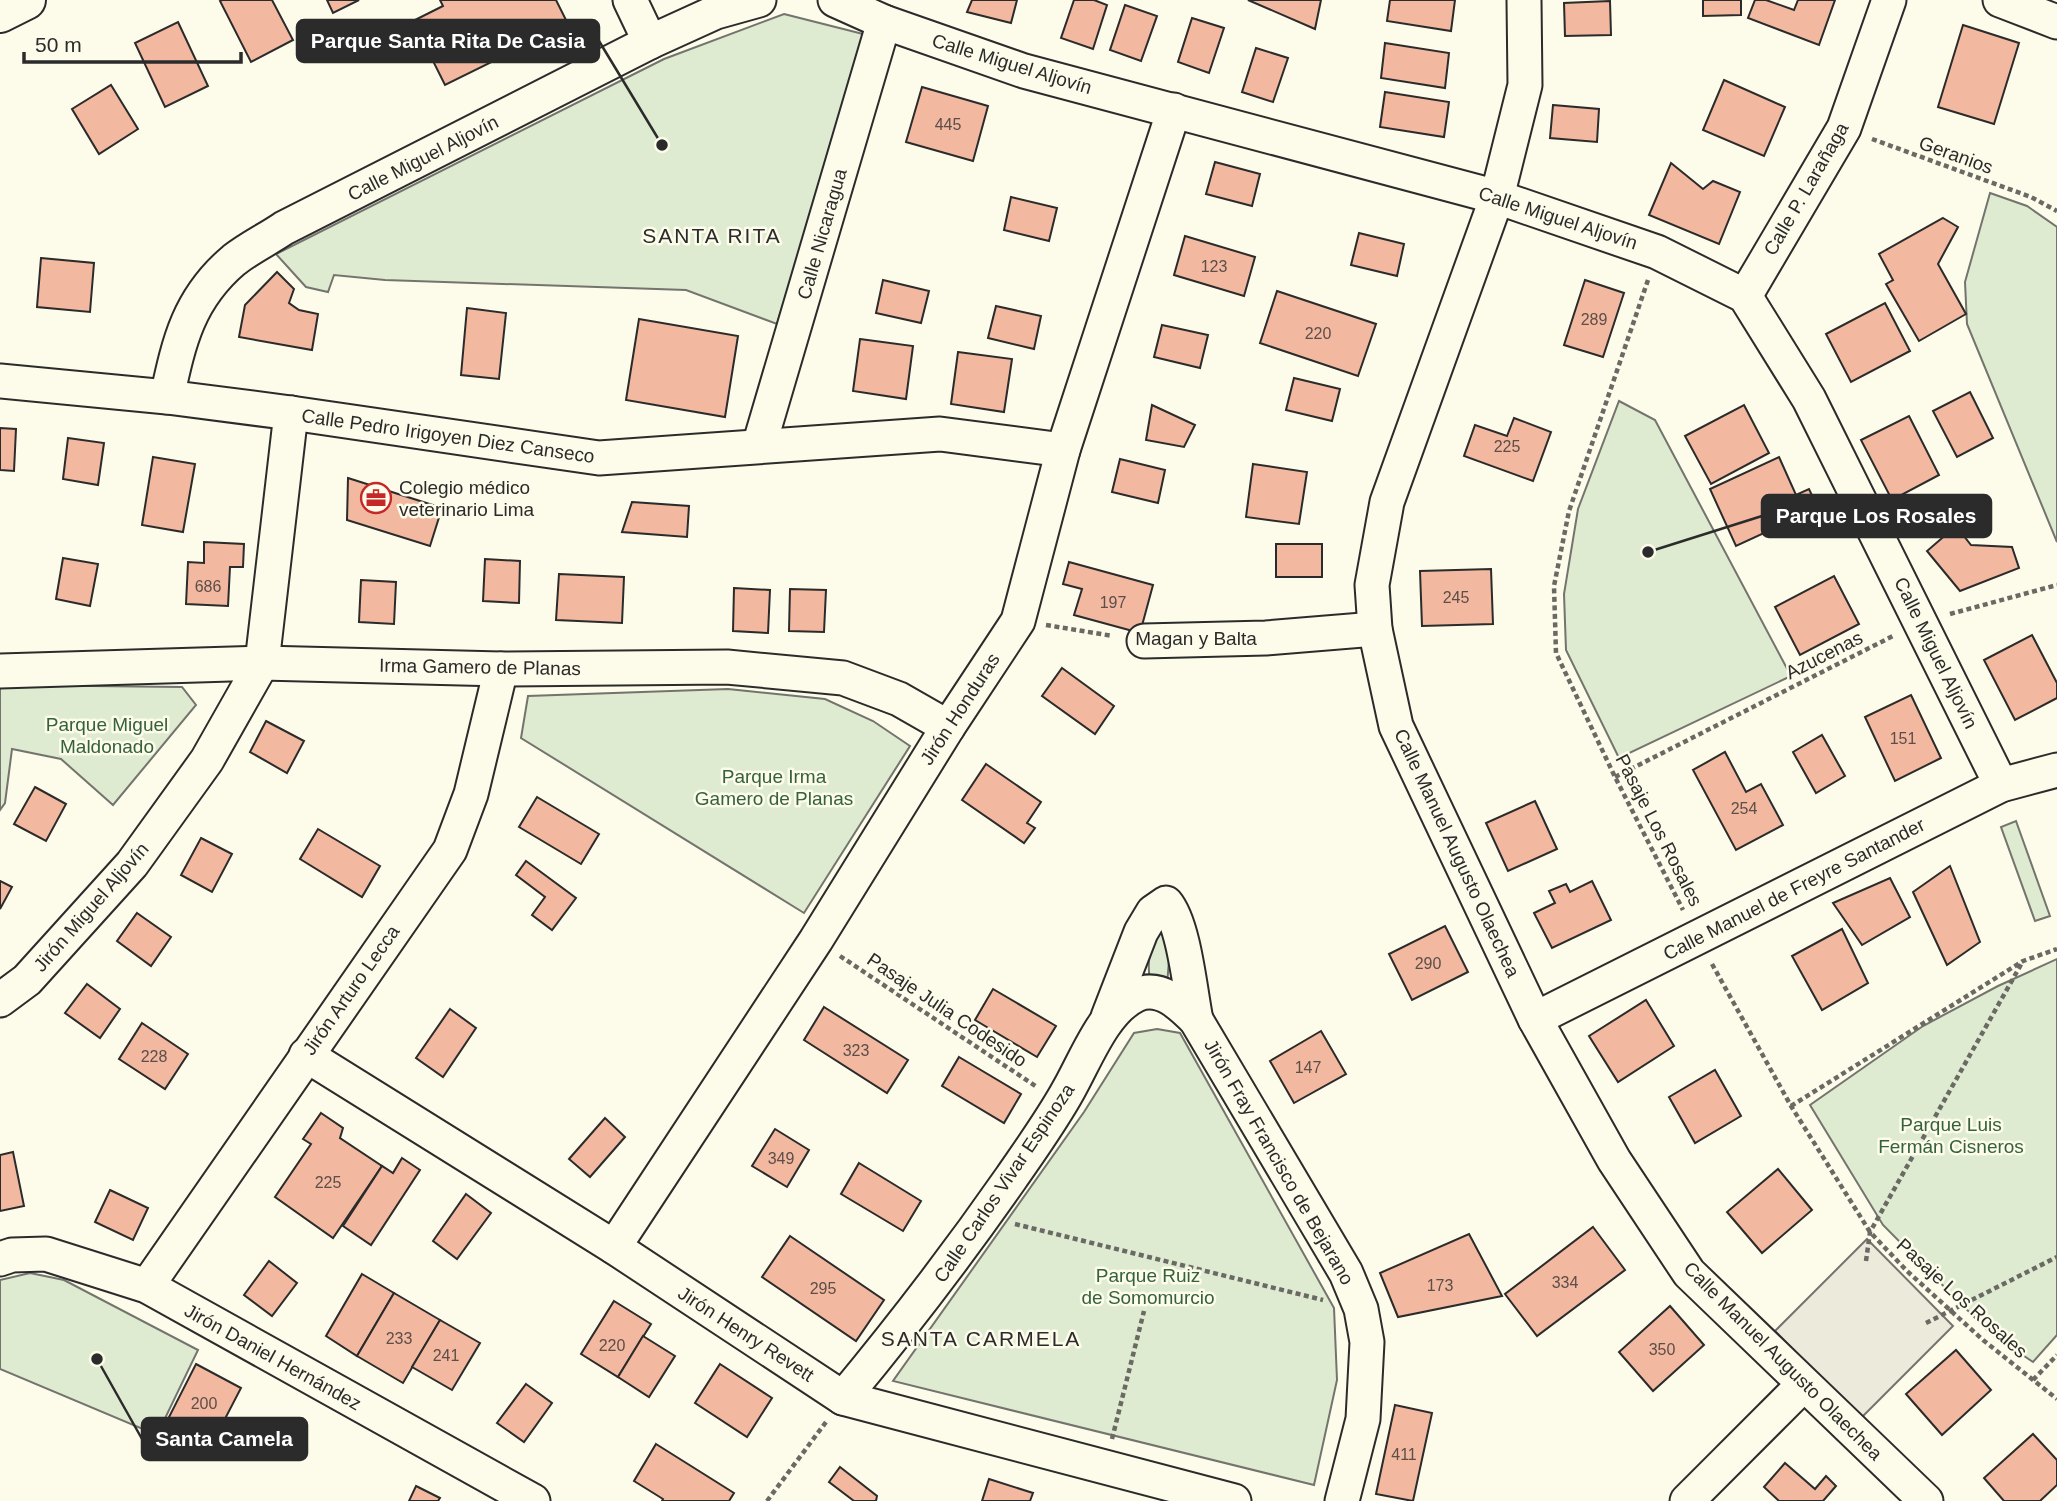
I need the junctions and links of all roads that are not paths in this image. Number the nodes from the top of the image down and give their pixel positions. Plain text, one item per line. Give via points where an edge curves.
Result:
1 (26, 0) edge
2 (630, 0) edge
3 (758, 0) edge
4 (835, 0) edge
5 (1524, 0) edge
6 (1889, 0) edge
7 (2000, 0) edge
8 (0, 13) edge
9 (884, 22) junction
10 (2057, 22) edge
11 (650, 42) junction
12 (1174, 110) junction
13 (1497, 197) junction
14 (1745, 296) junction
15 (0, 382) edge
16 (167, 397) junction
17 (291, 413) junction
18 (759, 446) junction
19 (1063, 450) junction
20 (1375, 629) junction
21 (1144, 642) road end
22 (262, 663) junction
23 (196, 666) junction
24 (501, 669) junction
25 (0, 671) edge
26 (948, 727) junction
27 (220, 737) junction
28 (2057, 770) edge
29 (2001, 785) junction
30 (0, 1000) edge
31 (1185, 1009) junction
32 (1108, 1017) junction
33 (1535, 1019) junction
34 (306, 1055) junction
35 (614, 1247) junction
36 (0, 1259) edge
37 (147, 1286) junction
38 (1803, 1385) junction
39 (843, 1398) junction
40 (491, 1491) edge
41 (533, 1501) edge
42 (1234, 1501) edge
43 (1342, 1501) edge
44 (1687, 1501) edge
45 (1926, 1501) edge

1 - 8 main road
2 - 11 street
3 - 11 street, Calle Miguel Aljovín via 716,12
4 - 9 street, Calle Miguel Aljovín
5 - 13 street, Calle Manuel Augusto Olaechea via 1525,85
6 - 14 street, Calle P. Larañaga via 1844,128
7 - 10 street
9 - 12 street, Calle Miguel Aljovín via 1024,71
9 - 18 street, Calle Nicaragua
11 - 16 street, Calle Miguel Aljovín via 284,228 234,260 201,295 180,337
12 - 13 street, Calle Miguel Aljovín
12 - 19 street, Jirón Honduras
13 - 14 street, Calle Miguel Aljovín via 1657,251
13 - 20 street, Calle Manuel Augusto Olaechea via 1387,502 1372,585
14 - 29 street, Calle Miguel Aljovín via 1809,399
15 - 16 street, Calle Pedro Irigoyen Diez Canseco
16 - 17 street, Calle Pedro Irigoyen Diez Canseco
17 - 18 street, Calle Pedro Irigoyen Diez Canseco via 599,458
17 - 22 street, Jirón Miguel Aljovín
18 - 19 street, Calle Pedro Irigoyen Diez Canseco via 940,433
19 - 26 street, Jirón Honduras via 1018,621
20 - 21 street, Magan y Balta
20 - 33 street, Calle Manuel Augusto Olaechea via 1396,726
22 - 23 street, Irma Gamero de Planas
22 - 24 street, Irma Gamero de Planas
22 - 27 street, Jirón Miguel Aljovín
23 - 25 street, Irma Gamero de Planas
23 - 27 street via 220,696
24 - 26 street, Irma Gamero de Planas via 727,667 843,677 899,699
24 - 34 street, Jirón Arturo Lecca via 471,794 450,849
26 - 35 street, Jirón Honduras via 816,940
27 - 30 street, Jirón Miguel Aljovín via 132,864 27,980
28 - 29 street, Calle Manuel de Freyre Santander
29 - 33 street, Calle Manuel de Freyre Santander
31 - 32 street, Calle Carlos Vivar Espinoza via 1153,993 1137,995
31 - 32 street via 1181,939 1166,903 1153,912 1141,932
31 - 43 street, Jirón Fray Francisco de Bejarano via 1346,1273 1361,1309 1367,1342 1363,1419
32 - 39 street, Calle Carlos Vivar Espinoza via 1062,1103 984,1216
33 - 38 street, Calle Manuel Augusto Olaechea via 1614,1160 1689,1273
34 - 35 street, Jirón Henry Revett
34 - 37 street, Jirón Arturo Lecca
35 - 39 street, Jirón Henry Revett
36 - 37 street, Jirón Daniel Hernández via 46,1254
37 - 40 street, Jirón Daniel Hernández
38 - 44 street
38 - 45 street, Calle Manuel Augusto Olaechea
39 - 42 street, Jirón Henry Revett
40 - 41 street, Jirón Daniel Hernández

